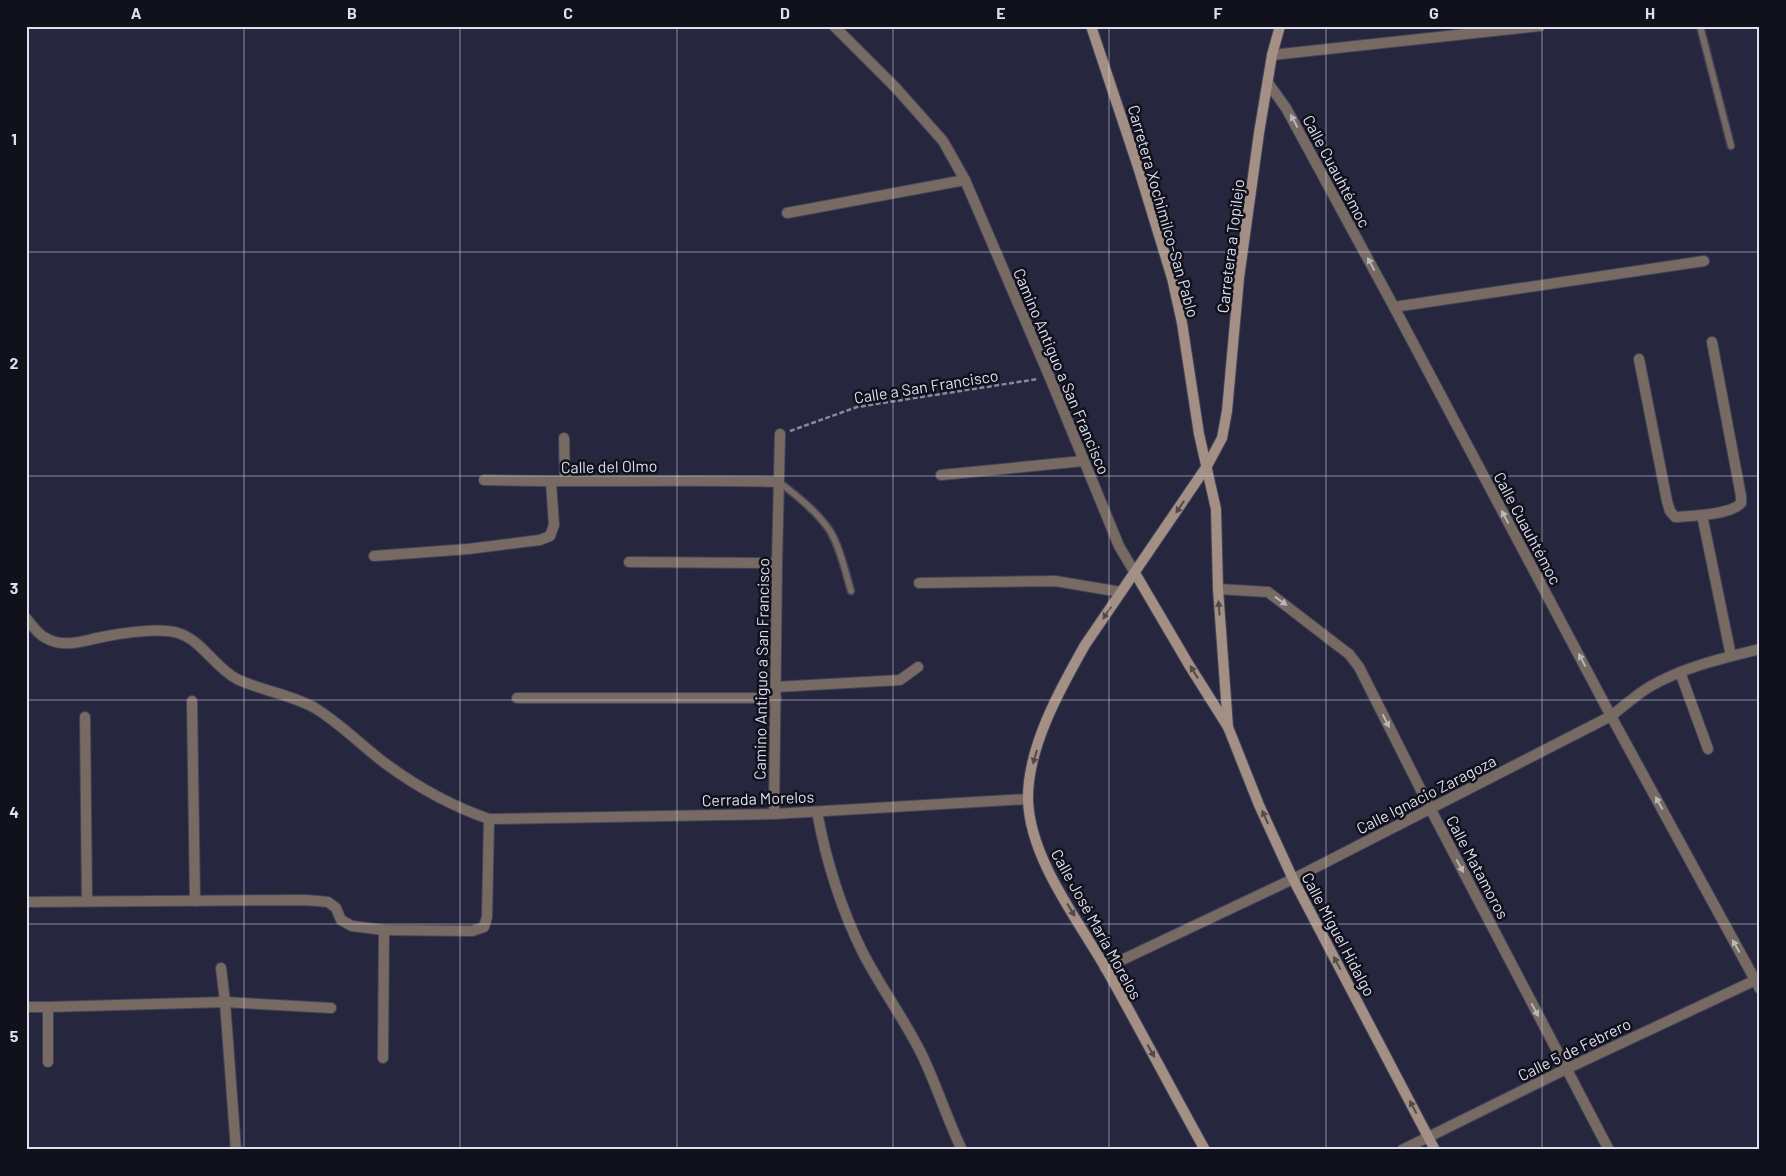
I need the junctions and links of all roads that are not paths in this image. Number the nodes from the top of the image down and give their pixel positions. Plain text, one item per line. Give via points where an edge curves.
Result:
1 (834, 26) edge
2 (1091, 26) edge
3 (1280, 26) edge
4 (1540, 26) edge
5 (1700, 26) edge
6 (1272, 55) junction
7 (1268, 83) junction
8 (1731, 146) dead end
9 (965, 180) junction
10 (787, 213) dead end
11 (1704, 261) dead end
12 (1394, 307) junction
13 (1712, 342) dead end
14 (1639, 359) dead end
15 (780, 434) road end
16 (564, 438) dead end
17 (1083, 461) junction
18 (1207, 466) junction
19 (940, 475) dead end
20 (484, 480) dead end
21 (565, 481) junction
22 (551, 482) junction
23 (779, 482) junction
24 (1702, 515) junction
25 (374, 556) dead end
26 (629, 562) dead end
27 (777, 563) junction
28 (1135, 573) junction
29 (919, 583) dead end
30 (1218, 589) junction
31 (851, 591) dead end
32 (1121, 592) junction
33 (26, 618) edge
34 (1760, 649) edge
35 (1731, 656) junction
36 (918, 667) dead end
37 (1680, 672) junction
38 (776, 693) junction
39 (517, 698) dead end
40 (192, 701) dead end
41 (1611, 716) junction
42 (85, 717) dead end
43 (1228, 727) junction
44 (1708, 749) dead end
45 (1028, 799) junction
46 (1430, 808) junction
47 (817, 812) junction
48 (774, 814) junction
49 (489, 819) junction
50 (1293, 879) junction
51 (87, 901) junction
52 (195, 901) junction
53 (26, 902) edge
54 (384, 930) junction
55 (221, 968) dead end
56 (1105, 968) junction
57 (1758, 982) edge
58 (225, 1002) junction
59 (26, 1007) edge
60 (48, 1008) junction
61 (331, 1008) dead end
62 (383, 1058) dead end
63 (48, 1062) dead end
64 (1566, 1069) junction
65 (1429, 1137) junction
66 (236, 1150) edge
67 (962, 1150) edge
68 (1205, 1150) edge
69 (1402, 1150) edge
70 (1435, 1150) edge
71 (1609, 1150) edge

1 - 9 street, Camino Antiguo a San Francisco via 896,88 943,142
2 - 18 main road, Carretera Xochimilco-San Pablo via 1172,278
3 - 6 main road, Carretera a Topilejo
4 - 6 street
5 - 8 lane
6 - 7 main road, Carretera a Topilejo
12 -> 7 street, Calle Cuauhtémoc via 1286,108
7 - 18 main road, Carretera a Topilejo via 1239,278 1228,411 1222,438
9 - 10 street
9 - 17 street, Camino Antiguo a San Francisco
11 - 12 street
41 -> 12 street, Calle Cuauhtémoc
13 - 24 street via 1741,503 1737,508
14 - 24 street via 1670,511 1675,517
15 - 23 street, Camino Antiguo a San Francisco
16 - 21 street
17 - 19 street
17 - 28 street, Camino Antiguo a San Francisco via 1119,546
18 -> 28 main road, Carretera a Topilejo
18 - 30 main road, Calle Miguel Hidalgo via 1216,509
20 - 22 street
21 - 22 street, Calle del Olmo
21 - 23 street, Calle del Olmo
22 - 25 street, Calle del Olmo via 554,525 550,536 468,549
23 - 27 street, Camino Antiguo a San Francisco
23 - 31 lane via 802,500 829,530
24 - 35 street
26 - 27 street
27 - 38 street, Camino Antiguo a San Francisco
28 - 32 main road, Calle José María Morelos
43 -> 28 main road, Calle Miguel Hidalgo
29 - 32 street via 1055,581
43 -> 30 main road, Calle Miguel Hidalgo
30 -> 46 street, Calle Matamoros via 1268,592 1349,654 1359,667
32 -> 45 main road, Calle José María Morelos via 1085,645 1056,701 1031,770
33 - 49 street via 42,636 56,643 74,644 138,632 178,633 190,639 236,679 314,707 386,764 430,791
34 - 35 street, Calle Ignacio Zaragoza
35 - 37 street, Calle Ignacio Zaragoza
36 - 38 street via 900,680
37 - 41 street, Calle Ignacio Zaragoza via 1650,686
37 - 44 street
38 - 39 street
38 - 48 street, Camino Antiguo a San Francisco
40 - 52 street
41 - 46 street, Calle Ignacio Zaragoza
57 -> 41 street, Calle Cuauhtémoc
42 - 51 street
50 -> 43 main road, Calle Miguel Hidalgo
45 - 47 street, Cerrada Morelos
45 -> 56 main road, Calle José María Morelos via 1031,828 1040,855
46 - 50 street, Calle Ignacio Zaragoza
46 -> 64 street, Calle Matamoros
47 - 48 street, Cerrada Morelos
47 - 67 street via 846,917 922,1055
48 - 49 street, Cerrada Morelos
49 - 54 street via 487,917 484,927 472,931
50 - 56 street, Calle Ignacio Zaragoza
65 -> 50 main road, Calle Miguel Hidalgo
51 - 52 street
51 - 53 street
52 - 54 street via 328,902 336,908 341,920 352,926
54 - 62 street
55 - 58 street
56 -> 68 main road, Calle José María Morelos
57 - 64 street, Calle 5 de Febrero
58 - 60 street
58 - 61 street
58 - 66 street
59 - 60 street
60 - 63 street
64 - 65 street, Calle 5 de Febrero
64 - 71 street, Calle Matamoros
65 - 69 street, Calle 5 de Febrero
65 - 70 main road, Calle Miguel Hidalgo

